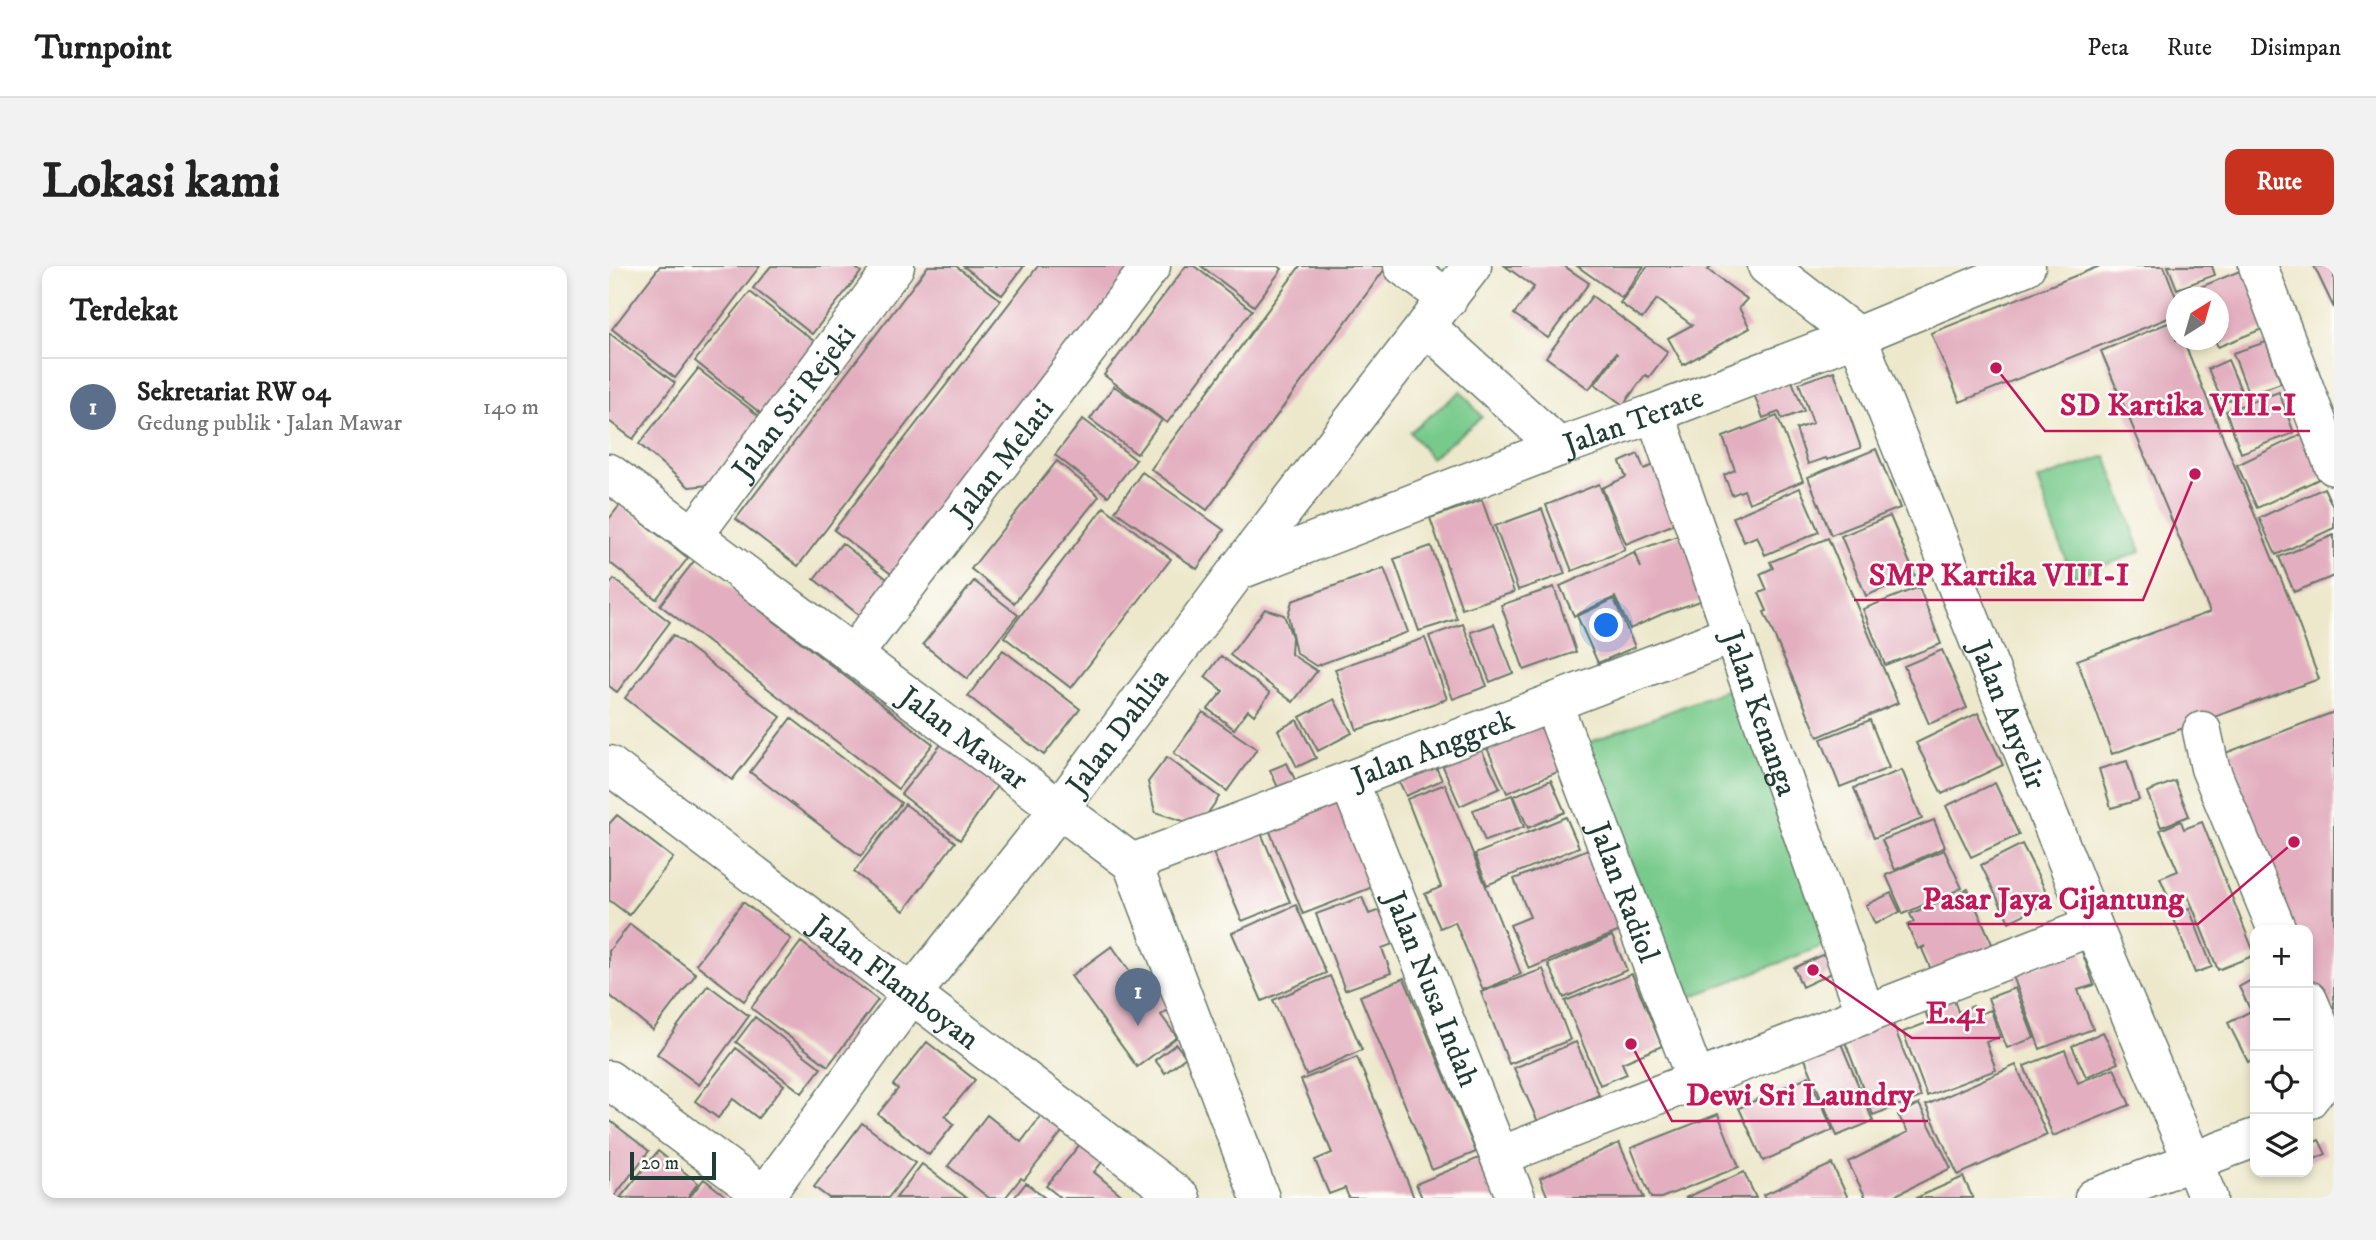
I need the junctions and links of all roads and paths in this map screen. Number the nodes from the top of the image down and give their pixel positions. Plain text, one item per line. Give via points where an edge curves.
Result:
1 (895, 266) edge
2 (1151, 266) edge
3 (1403, 266) edge
4 (1472, 266) edge
5 (1767, 266) edge
6 (2026, 266) edge
7 (2258, 266) edge
8 (1437, 312) junction
9 (1857, 336) junction
10 (1655, 413) junction
11 (1559, 447) junction
12 (2334, 466) edge
13 (609, 473) edge
14 (693, 536) junction
15 (1237, 571) junction
16 (1733, 634) junction
17 (853, 655) junction
18 (1553, 704) junction
19 (2202, 731) dead end
20 (609, 765) edge
21 (1349, 781) junction
22 (1059, 809) junction
23 (1132, 863) junction
24 (2275, 925) edge
25 (2093, 926) junction
26 (911, 995) junction
27 (2313, 1012) edge
28 (1866, 1015) junction
29 (609, 1080) edge
30 (1696, 1080) junction
31 (2313, 1094) edge
32 (2334, 1104) edge
33 (2312, 1114) edge
34 (2250, 1140) edge
35 (1500, 1156) junction
36 (2192, 1163) junction
37 (765, 1197) edge
38 (1181, 1198) edge
39 (1259, 1198) edge
40 (1516, 1198) edge
41 (2094, 1198) edge
42 (2208, 1198) edge

1 - 14 street, Jalan Sri Rejeki
2 - 17 street, Jalan Melati
3 - 8 street
4 - 8 street, Jalan Dahlia
5 - 9 street
6 - 9 street, Jalan Terate
7 - 12 street
8 - 11 street
8 - 15 street, Jalan Dahlia
9 - 10 street, Jalan Terate
9 - 25 street, Jalan Anyelir
10 - 11 street, Jalan Terate
10 - 16 street, Jalan Kenanga
11 - 15 street, Jalan Terate
13 - 14 street, Jalan Mawar
14 - 17 street, Jalan Mawar
15 - 22 street, Jalan Dahlia
16 - 18 street, Jalan Anggrek
16 - 28 street, Jalan Kenanga
17 - 22 street, Jalan Mawar
18 - 21 street, Jalan Anggrek
18 - 30 street, Jalan Radiol
19 - 24 street via 2210,768
20 - 26 street, Jalan Flamboyan
21 - 23 street, Jalan Anggrek
21 - 35 street, Jalan Nusa Indah
22 - 23 street, Jalan Mawar
22 - 26 street, Jalan Dahlia
23 - 39 street
25 - 28 street
25 - 36 street, Jalan Anyelir
26 - 37 street, Jalan Dahlia
26 - 38 street, Jalan Flamboyan
27 - 31 street via 2331,1054 2332,1069
28 - 30 street
29 - 37 street
30 - 35 street
32 - 33 street
34 - 36 street
35 - 40 street, Jalan Nusa Indah
36 - 41 street
36 - 42 street, Jalan Anyelir

